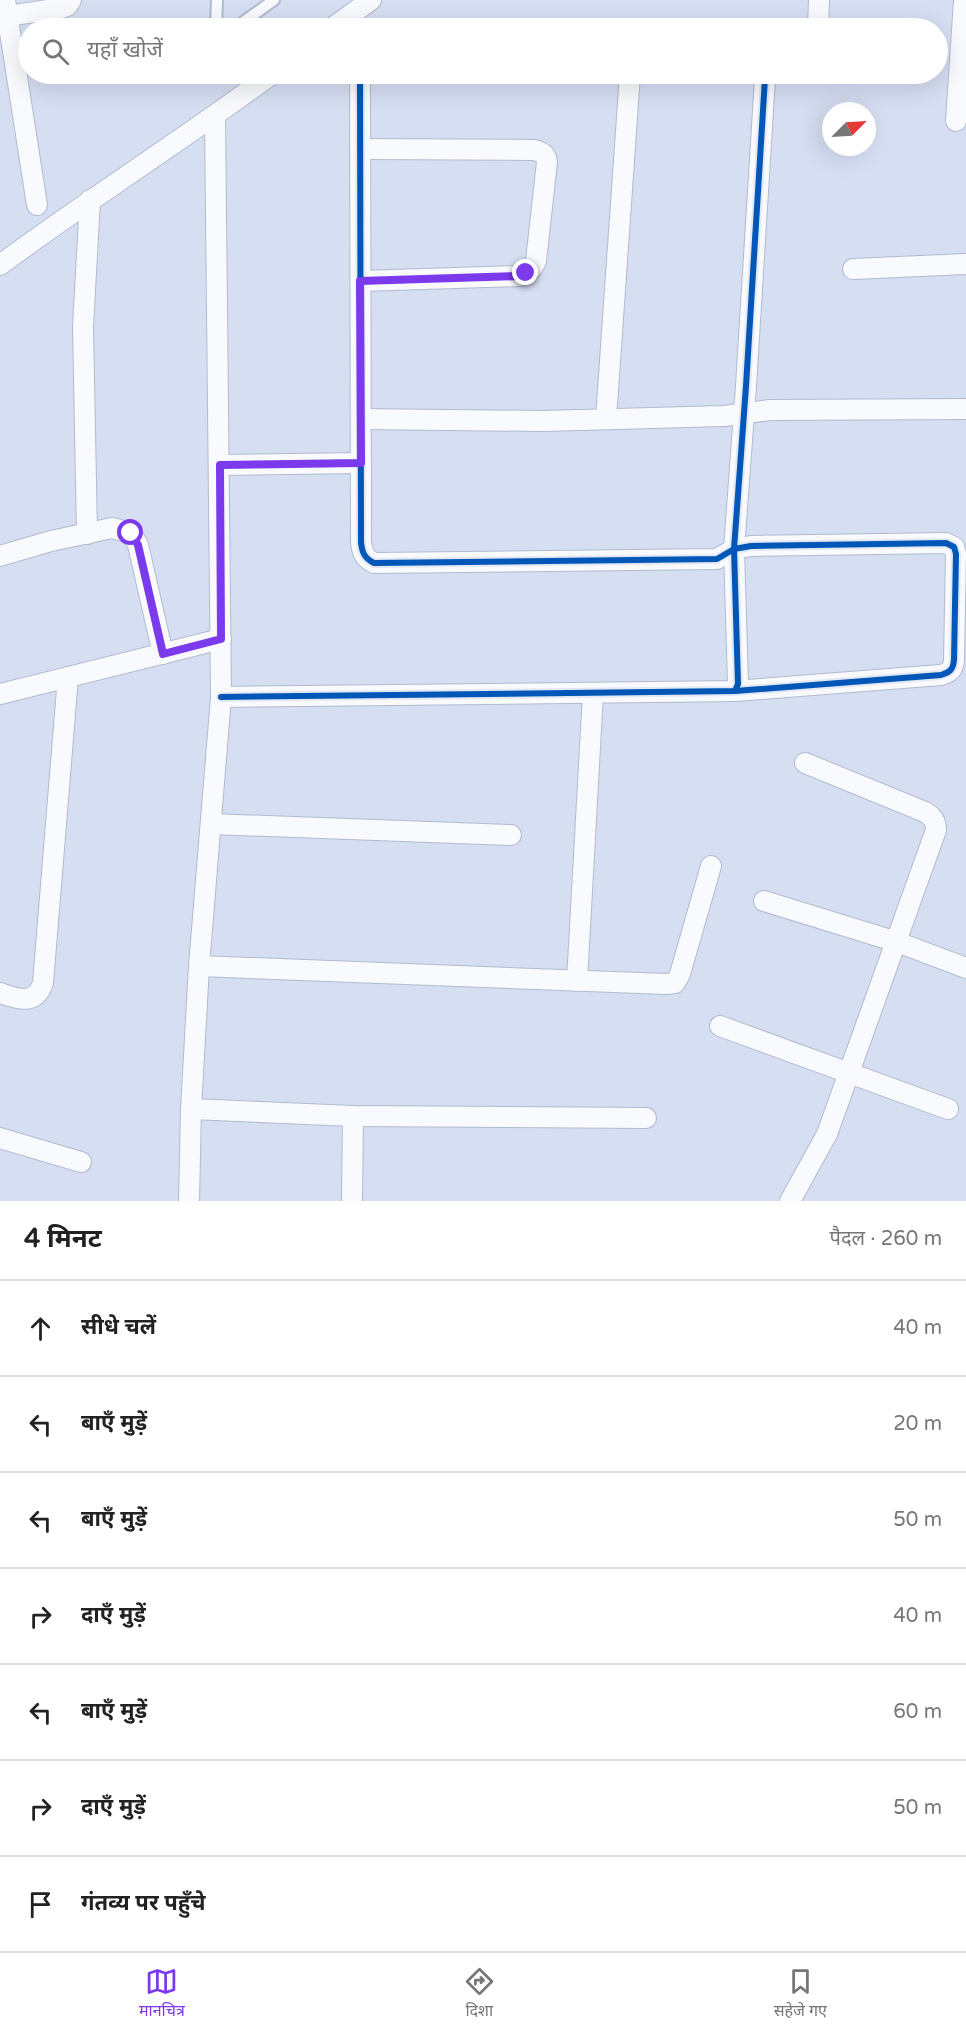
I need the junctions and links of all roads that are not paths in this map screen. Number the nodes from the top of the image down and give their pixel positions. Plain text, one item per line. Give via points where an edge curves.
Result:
1 (72, 0) edge
2 (217, 0) edge
3 (274, 0) edge
4 (819, 0) edge
5 (964, 0) edge
6 (365, 4) edge
7 (4, 11) edge
8 (216, 18) edge
9 (249, 18) edge
10 (346, 18) edge
11 (818, 18) edge
12 (258, 84) edge
13 (360, 84) edge
14 (629, 84) edge
15 (765, 84) edge
16 (215, 116) junction
17 (956, 121) dead end
18 (360, 149) junction
19 (90, 200) junction
20 (37, 206) dead end
21 (966, 264) edge
22 (0, 265) edge
23 (853, 269) dead end
24 (360, 281) junction
25 (966, 410) edge
26 (745, 413) junction
27 (361, 419) junction
28 (606, 419) junction
29 (361, 463) junction
30 (220, 465) junction
31 (87, 534) junction
32 (734, 549) junction
33 (0, 556) edge
34 (221, 639) junction
35 (163, 654) junction
36 (68, 677) junction
37 (735, 691) junction
38 (593, 693) junction
39 (0, 694) edge
40 (221, 697) junction
41 (805, 763) dead end
42 (211, 824) junction
43 (511, 835) dead end
44 (711, 866) dead end
45 (764, 901) dead end
46 (897, 942) junction
47 (199, 966) junction
48 (966, 968) edge
49 (577, 981) junction
50 (0, 993) edge
51 (720, 1026) dead end
52 (850, 1072) junction
53 (948, 1108) dead end
54 (190, 1109) junction
55 (353, 1116) junction
56 (646, 1118) dead end
57 (0, 1138) edge
58 (81, 1162) dead end
59 (189, 1201) edge
60 (352, 1201) edge
61 (790, 1201) edge

1 - 7 street via 61,8
2 - 8 lane
3 - 9 lane
4 - 11 street
5 - 17 street
6 - 10 street
7 - 20 street
12 - 16 street
13 - 18 street
14 - 28 street
15 - 26 street
16 - 19 street
16 - 30 street
18 - 24 street
18 - 24 street via 534,150 542,152 547,162 536,261 526,273
19 - 22 street
19 - 31 street via 83,327
21 - 23 street
24 - 27 street
25 - 26 street
26 - 28 street
26 - 32 street
27 - 28 street
27 - 29 street
29 - 30 street
29 - 32 street via 362,550 366,559 374,563 717,559
30 - 34 street
31 - 33 street
31 - 35 street via 112,528 131,533 138,545
32 - 37 street via 738,684
32 - 37 street via 946,543 954,547 956,554 954,660 949,672
34 - 35 street
34 - 40 street
35 - 36 street
36 - 39 street
36 - 50 street via 43,983 33,998 19,999
37 - 38 street
38 - 40 street
38 - 49 street
40 - 42 street
41 - 46 street via 925,812 936,823
42 - 43 street
42 - 47 street
44 - 49 street via 675,983
45 - 46 street
46 - 48 street
46 - 52 street
47 - 49 street
47 - 54 street
51 - 52 street
52 - 53 street
52 - 61 street via 827,1134
54 - 55 street
54 - 59 street
55 - 56 street
55 - 60 street
57 - 58 street

